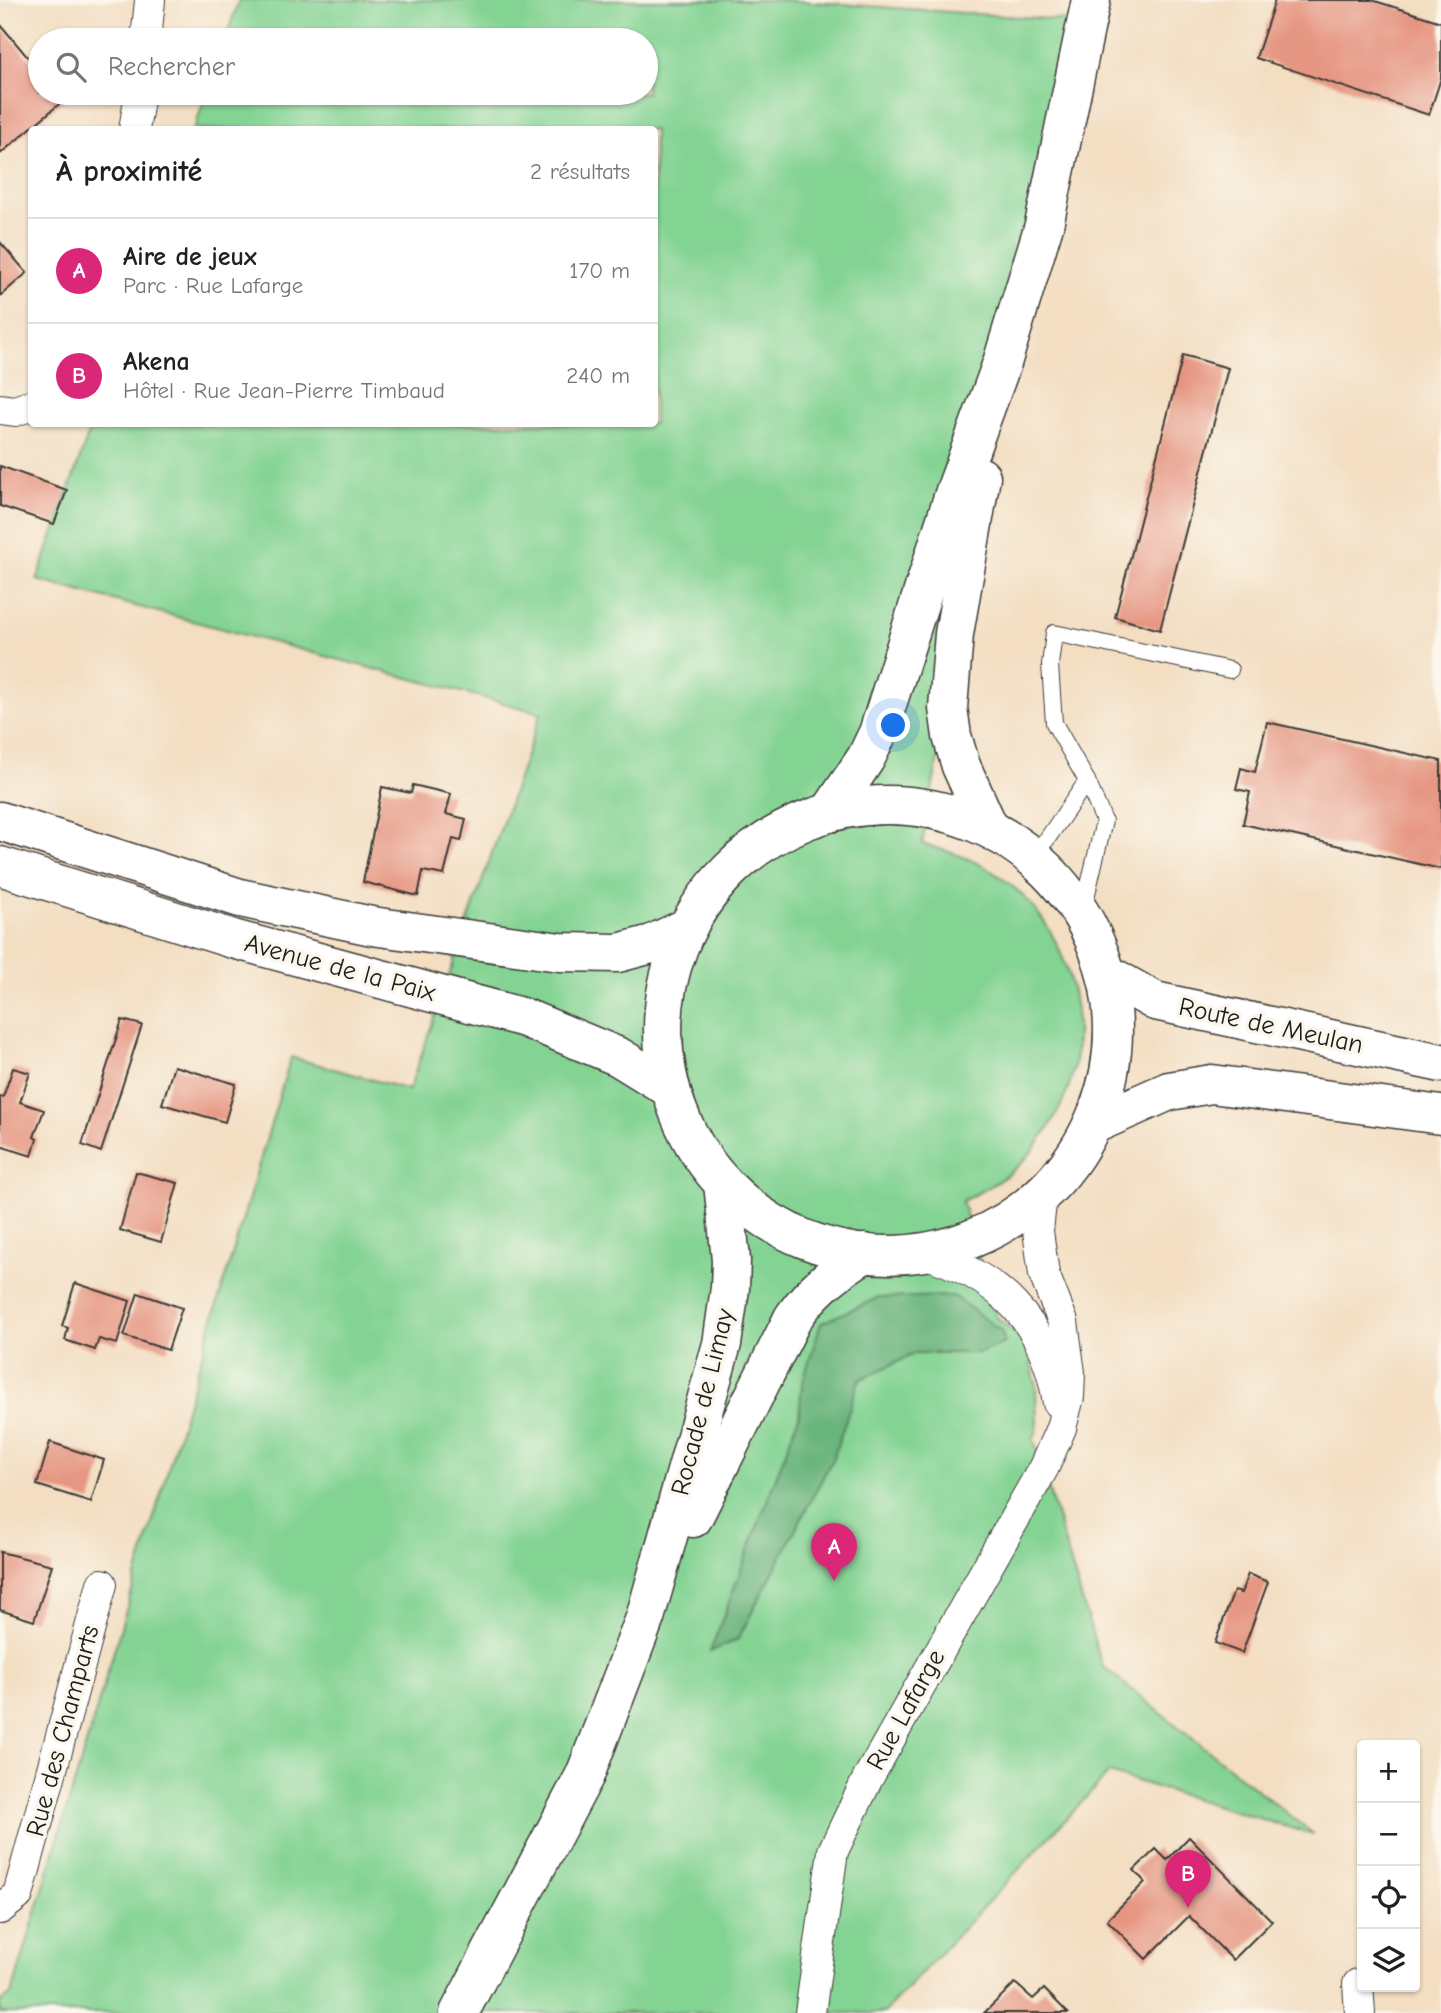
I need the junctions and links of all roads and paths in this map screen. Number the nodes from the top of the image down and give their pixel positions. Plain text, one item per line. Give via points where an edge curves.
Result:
1 (150, 0) edge
2 (1091, 0) edge
3 (147, 28) edge
4 (138, 105) edge
5 (135, 126) edge
6 (1002, 363) junction
7 (28, 406) edge
8 (0, 409) edge
9 (1230, 670) dead end
10 (1087, 781) junction
11 (829, 813) junction
12 (0, 821) edge
13 (989, 828) junction
14 (1031, 855) junction
15 (0, 866) edge
16 (1082, 915) junction
17 (688, 928) junction
18 (1107, 974) junction
19 (1441, 1063) edge
20 (671, 1089) junction
21 (1310, 1096) junction
22 (1441, 1097) edge
23 (1441, 1115) edge
24 (1092, 1125) junction
25 (723, 1183) junction
26 (1042, 1194) junction
27 (920, 1252) junction
28 (865, 1253) junction
29 (1061, 1428) junction
30 (102, 1584) dead end
31 (645, 1618) junction
32 (0, 1909) edge
33 (1359, 1992) edge
34 (459, 2013) edge
35 (810, 2013) edge
36 (1360, 2013) edge

1 - 3 street
2 - 6 main road via 1044,225
4 - 5 street
6 - 11 main road via 954,494 878,733
6 - 13 main road via 948,682 951,736
7 - 8 street
9 - 10 lane via 1054,633 1050,665 1054,723
10 - 14 lane
10 - 16 lane via 1104,821
11 - 13 main road via 865,806 910,806
11 - 17 main road via 782,831 747,854 717,884
12 - 17 main road, Avenue de la Paix via 240,898 372,926 560,952 607,953 652,944
13 - 14 main road
14 - 16 main road via 1057,880
15 - 20 main road, Avenue de la Paix via 233,939 525,1018 619,1057
16 - 18 main road
17 - 20 main road via 674,961 664,1007 663,1043
18 - 19 main road, Route de Meulan via 1155,1001
18 - 24 main road via 1113,1044 1107,1083
20 - 25 main road via 694,1144
21 - 22 street, Route de Meulan via 1353,1085
21 - 23 main road, Route de Meulan
21 - 24 main road, Route de Meulan via 1232,1085 1200,1086 1169,1091
24 - 26 main road via 1072,1160
25 - 28 main road via 753,1210 788,1231
25 - 31 main road, Rocade de Limay via 731,1260 722,1344
26 - 27 main road via 990,1230
26 - 29 street, Rue Lafarge via 1038,1231 1044,1274 1063,1322 1068,1352 1069,1397
27 - 28 main road
27 - 29 street via 962,1265 1016,1306 1047,1359
28 - 31 main road, Rocade de Limay via 825,1281 793,1318
29 - 35 street, Rue Lafarge via 1044,1467 868,1778 833,1851
30 - 32 street, Rue des Champarts via 18,1895
31 - 34 main road, Rocade de Limay via 585,1775
33 - 36 street

